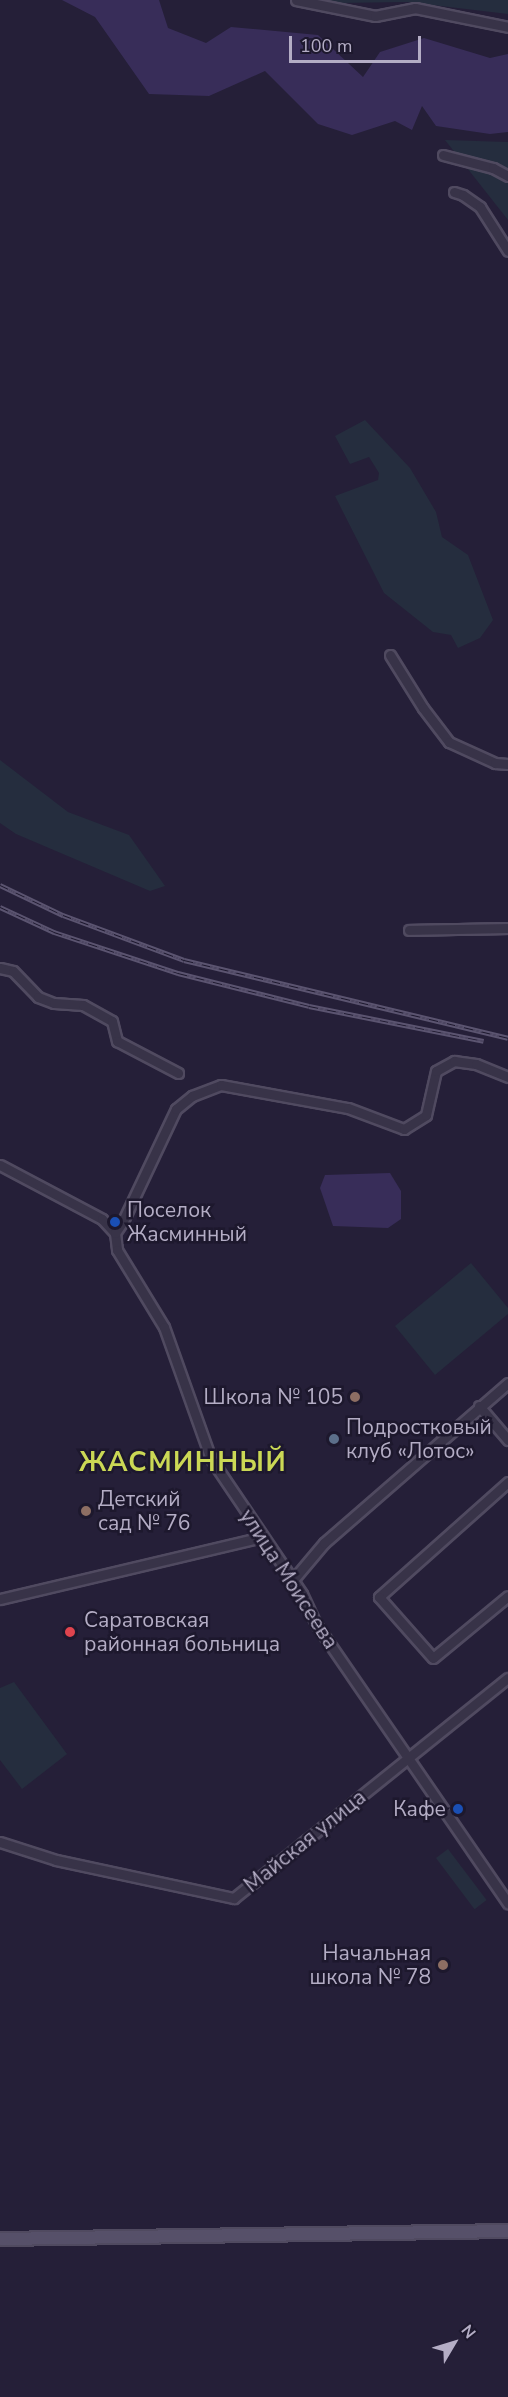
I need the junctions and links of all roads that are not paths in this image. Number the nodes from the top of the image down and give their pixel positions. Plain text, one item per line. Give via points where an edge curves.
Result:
1 (296, 0) edge
2 (508, 27) edge
3 (443, 155) dead end
4 (508, 176) edge
5 (454, 192) dead end
6 (508, 251) edge
7 (390, 655) dead end
8 (508, 764) edge
9 (508, 928) edge
10 (409, 930) dead end
11 (0, 968) edge
12 (178, 1073) dead end
13 (508, 1077) edge
14 (0, 1165) edge
15 (116, 1233) junction
16 (508, 1383) edge
17 (479, 1406) junction
18 (508, 1440) edge
19 (508, 1482) edge
20 (262, 1537) junction
21 (292, 1581) junction
22 (508, 1596) edge
23 (0, 1599) edge
24 (508, 1678) edge
25 (411, 1759) junction
26 (0, 1842) edge
27 (504, 1888) edge
28 (508, 1903) edge
29 (508, 2230) edge
30 (0, 2239) edge

1 - 2 street via 375,16 415,8
3 - 4 street via 493,168
5 - 6 street via 480,207
7 - 8 street via 449,742 495,763
9 - 10 street
11 - 12 street via 13,971 38,997 54,1003 83,1005 102,1016 112,1022 117,1041
13 - 15 street via 476,1064 454,1061 436,1071 426,1115 404,1129 348,1108 221,1085 192,1096 176,1109
14 - 15 street via 102,1219
15 - 20 street, улица Моисеева via 117,1250 164,1327 211,1460
16 - 17 street
17 - 18 street
17 - 21 street via 324,1543
19 - 22 street via 379,1597 433,1658
20 - 21 street, улица Моисеева
20 - 23 street
21 - 25 street, улица Моисеева via 316,1624
24 - 25 street, Майская улица
25 - 26 street, Майская улица via 234,1898 57,1860
25 - 27 street, улица Моисеева
27 - 28 street, улица Моисеева
29 - 30 main road

